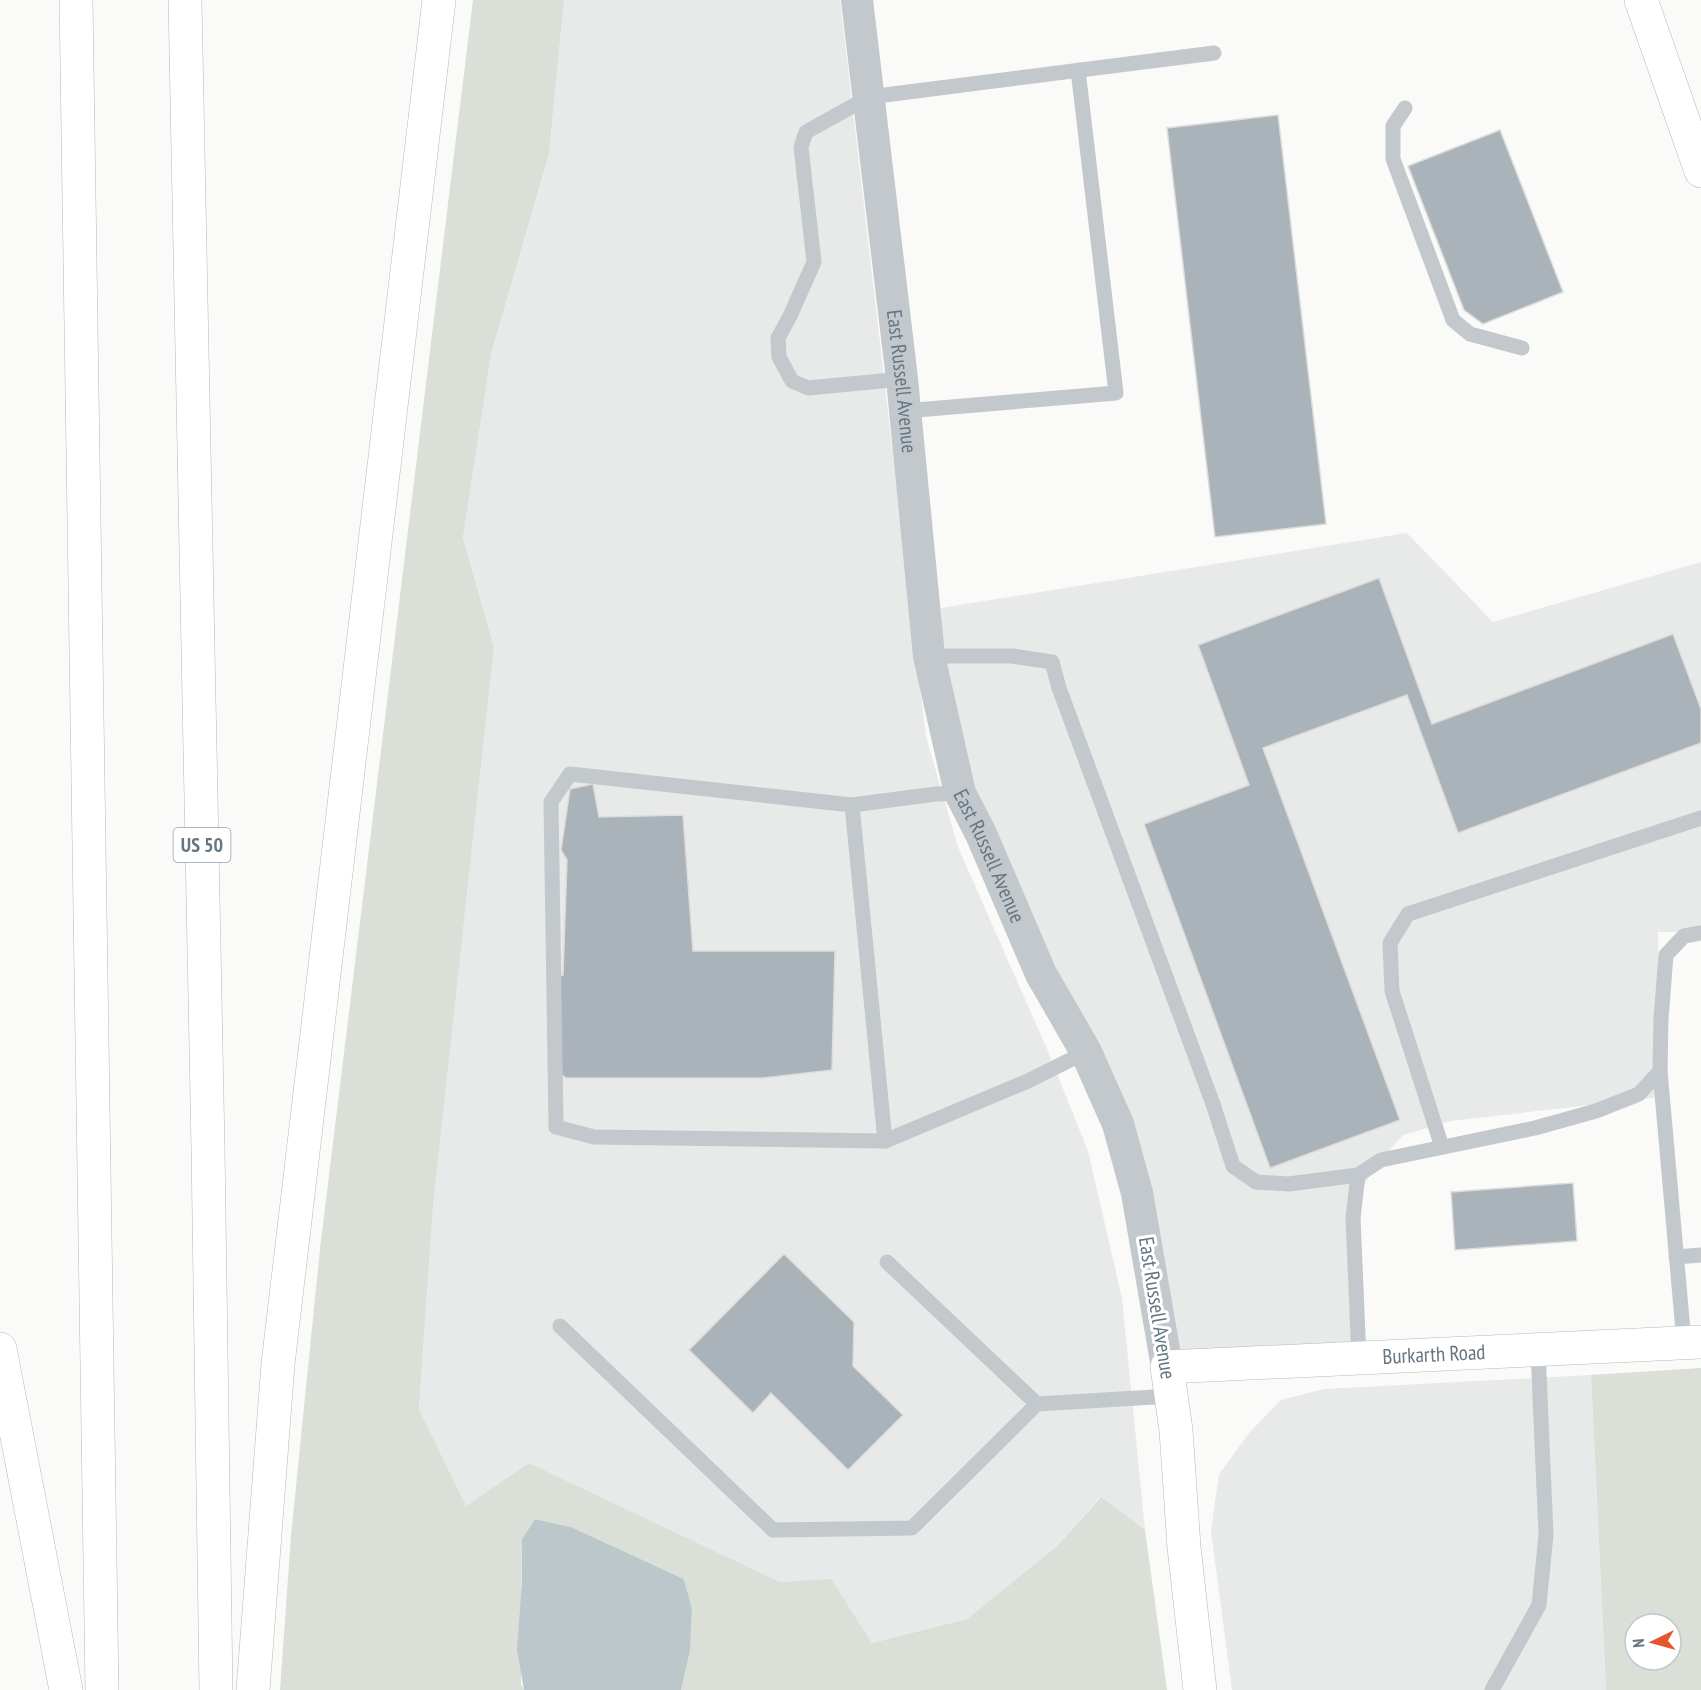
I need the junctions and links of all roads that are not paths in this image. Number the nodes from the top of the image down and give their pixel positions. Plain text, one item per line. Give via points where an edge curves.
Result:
1 (76, 0) edge
2 (185, 0) edge
3 (439, 0) edge
4 (857, 0) edge
5 (1641, 0) edge
6 (1214, 53) dead end
7 (1078, 70) junction
8 (869, 98) junction
9 (1405, 108) dead end
10 (1701, 171) edge
11 (1522, 348) dead end
12 (902, 379) junction
13 (905, 411) junction
14 (929, 656) junction
15 (960, 793) junction
16 (852, 805) junction
17 (1701, 818) edge
18 (1701, 933) edge
19 (1086, 1052) junction
20 (1660, 1071) junction
21 (885, 1142) junction
22 (1442, 1147) junction
23 (1358, 1175) junction
24 (1701, 1255) edge
25 (1676, 1257) junction
26 (887, 1262) dead end
27 (560, 1326) dead end
28 (1692, 1342) edge
29 (0, 1349) edge
30 (1538, 1350) junction
31 (1359, 1358) junction
32 (1169, 1382) junction
33 (1037, 1404) junction
34 (66, 1690) edge
35 (102, 1690) edge
36 (216, 1690) edge
37 (253, 1690) edge
38 (1200, 1690) edge
39 (1492, 1690) edge

1 - 35 main road
2 - 36 main road, US 50
3 - 37 main road via 278,1364
4 - 8 street, East Russell Avenue
5 - 10 main road
6 - 7 lane
7 - 8 lane
7 - 13 lane via 1116,393
8 - 12 street, East Russell Avenue
8 - 12 lane via 806,132 801,147 814,262 778,338 779,357 792,381 808,388
9 - 11 lane via 1393,126 1393,159 1453,320 1470,334
12 - 13 street, East Russell Avenue
13 - 14 street, East Russell Avenue
14 - 15 street, East Russell Avenue
14 - 23 lane via 1012,656 1052,662 1233,1166 1256,1182 1289,1184
15 - 16 lane
15 - 19 street, East Russell Avenue via 1041,974
16 - 21 lane
16 - 21 lane via 570,774 551,802 556,1127 594,1137
17 - 22 lane via 1408,914 1390,943 1392,991
18 - 20 lane via 1684,936 1666,955
19 - 21 lane
19 - 32 street, East Russell Avenue via 1118,1124 1137,1193
20 - 22 lane via 1639,1094 1596,1111
20 - 25 lane
22 - 23 lane via 1381,1161
23 - 31 lane via 1353,1218
24 - 25 lane
25 - 28 lane
26 - 33 lane
27 - 33 lane via 773,1530 912,1528
28 - 30 main road, Burkarth Road
29 - 34 main road
30 - 31 main road, Burkarth Road
30 - 39 lane via 1546,1535 1539,1605
31 - 32 main road, Burkarth Road
32 - 33 lane
32 - 38 main road, East Russell Avenue

